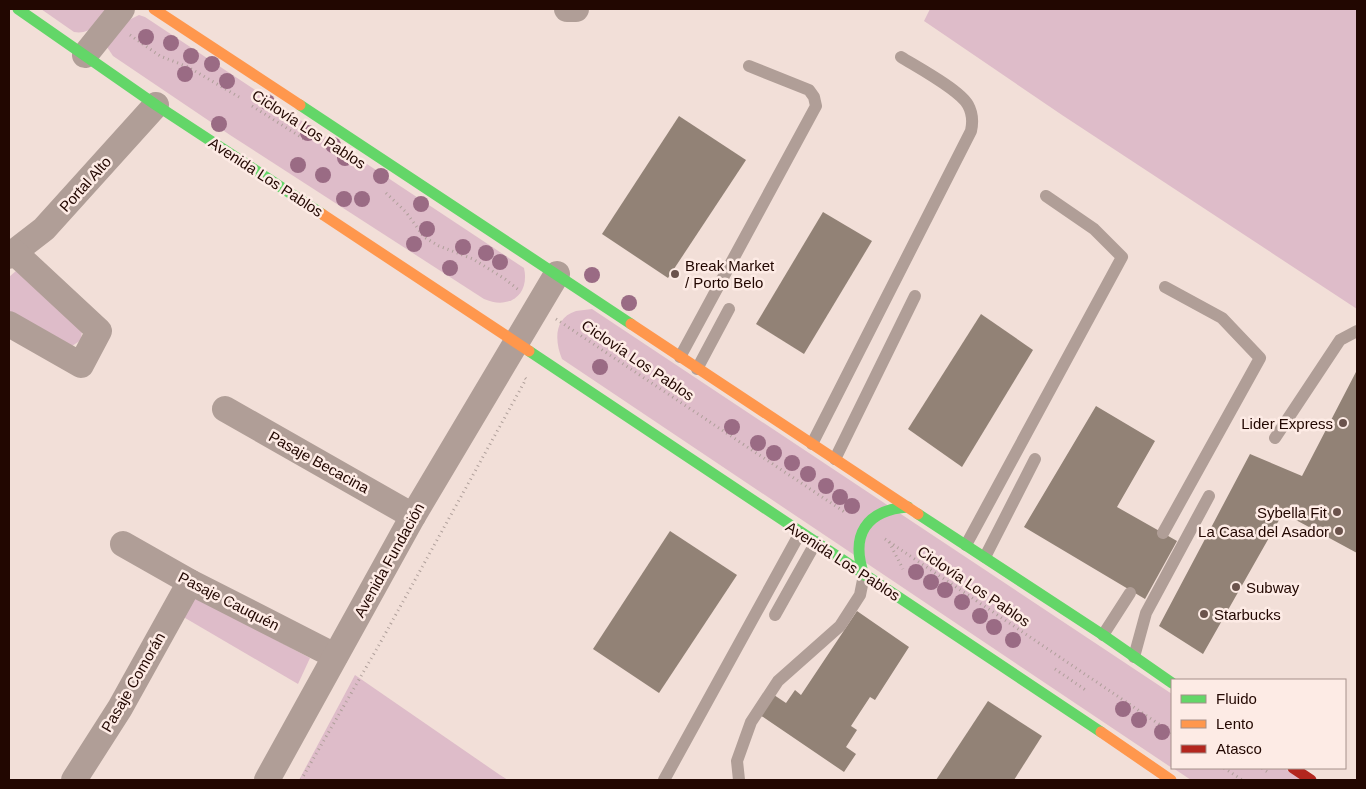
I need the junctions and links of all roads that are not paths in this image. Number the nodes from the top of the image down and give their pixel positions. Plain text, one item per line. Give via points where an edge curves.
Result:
1 (18, 9) edge
2 (154, 9) edge
3 (567, 9) edge
4 (576, 9) edge
5 (117, 15) edge
6 (85, 55) junction
7 (901, 57) dead end
8 (749, 66) dead end
9 (156, 105) junction
10 (1046, 196) dead end
11 (11, 254) edge
12 (558, 274) junction
13 (1165, 287) dead end
14 (915, 296) dead end
15 (728, 309) dead end
16 (9, 324) edge
17 (1357, 331) edge
18 (516, 343) junction
19 (680, 357) junction
20 (697, 369) junction
21 (225, 409) dead end
22 (1275, 438) dead end
23 (812, 444) junction
24 (835, 459) junction
25 (1034, 459) dead end
26 (1208, 496) dead end
27 (908, 507) junction
28 (413, 516) junction
29 (800, 532) junction
30 (1163, 533) dead end
31 (816, 542) junction
32 (123, 544) dead end
33 (966, 545) junction
34 (985, 557) junction
35 (864, 575) junction
36 (190, 582) junction
37 (1130, 593) dead end
38 (775, 615) dead end
39 (1104, 635) junction
40 (335, 656) junction
41 (1134, 657) junction
42 (1171, 683) edge
43 (1294, 769) edge
44 (74, 780) edge
45 (267, 780) edge
46 (664, 780) edge
47 (739, 780) edge
48 (1171, 780) edge
49 (1311, 780) edge

1 - 6 main road, Avenida Los Pablos
2 - 12 main road
3 - 4 street
5 - 6 street
6 - 9 main road, Avenida Los Pablos
7 - 23 lane via 962,96 971,112 971,132
8 - 19 lane via 809,90 816,106
9 - 11 street, Portal Alto via 44,229
9 - 18 main road, Avenida Los Pablos
10 - 33 lane via 1094,229 1122,257
11 - 16 street via 99,331 81,365
12 - 18 street
12 - 19 main road
13 - 30 lane via 1222,318 1260,358
14 - 24 lane
15 - 20 lane
17 - 22 lane via 1340,340
18 - 28 street, Avenida Fundación
18 - 29 main road, Avenida Los Pablos
19 - 20 main road
20 - 23 main road
21 - 28 street, Pasaje Becacina
23 - 24 main road
24 - 27 main road
25 - 34 lane
26 - 41 lane via 1146,614
27 - 33 main road
27 - 35 main road via 880,512 865,526 858,545
28 - 40 street, Avenida Fundación
29 - 31 main road, Avenida Los Pablos
29 - 46 lane
31 - 35 main road, Avenida Los Pablos
31 - 38 lane
32 - 36 street, Pasaje Cauquén
33 - 34 main road
34 - 39 main road
35 - 47 lane via 860,595 840,626 778,681 751,722 738,762
35 - 48 main road, Avenida Los Pablos
36 - 40 street, Pasaje Cauquén
36 - 44 street, Pasaje Comorán via 120,708
37 - 39 lane
39 - 41 main road
40 - 45 street, Avenida Fundación
41 - 42 main road
43 - 49 main road

